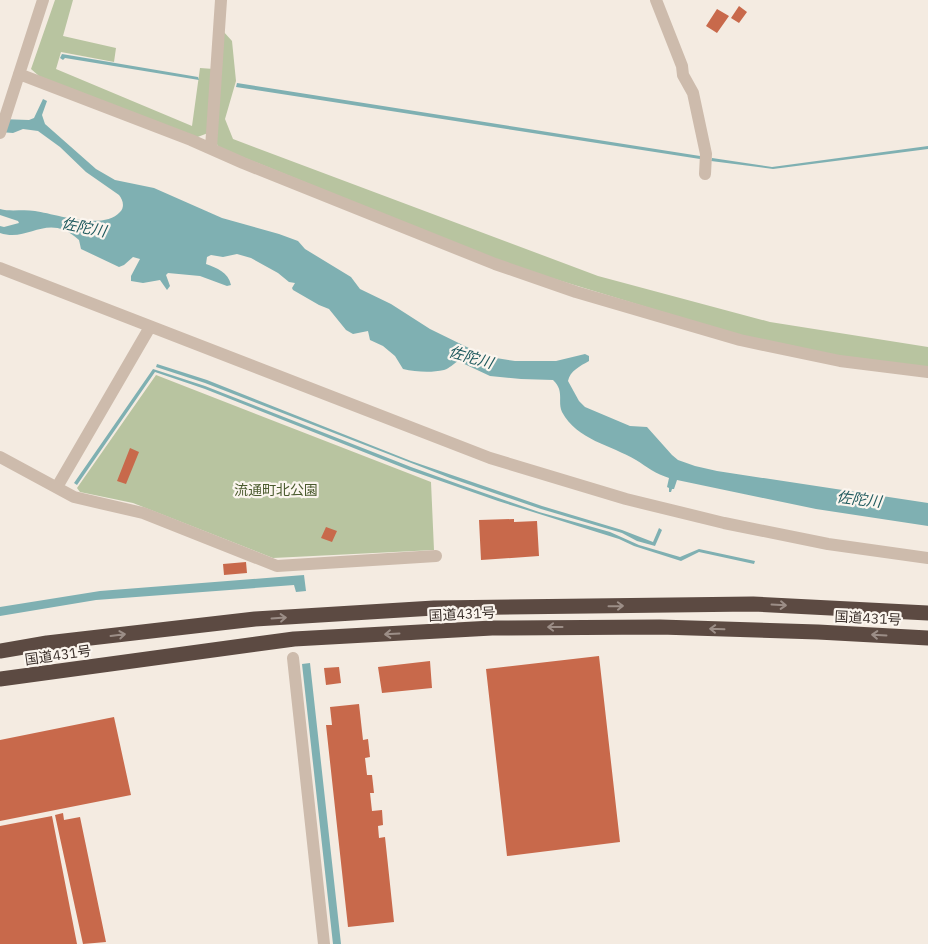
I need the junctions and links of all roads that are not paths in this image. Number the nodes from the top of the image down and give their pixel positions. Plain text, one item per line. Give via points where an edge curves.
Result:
1 (43, 0) edge
2 (221, 0) edge
3 (656, 0) edge
4 (19, 74) junction
5 (0, 133) edge
6 (211, 148) junction
7 (705, 174) dead end
8 (0, 268) edge
9 (150, 328) junction
10 (928, 372) edge
11 (0, 457) edge
12 (57, 487) junction
13 (436, 556) dead end
14 (928, 558) edge
15 (928, 613) edge
16 (928, 638) edge
17 (0, 651) edge
18 (293, 658) dead end
19 (0, 679) edge
20 (324, 944) edge

1 - 4 street
2 - 6 street
3 - 7 street via 683,75 694,93 706,154
4 - 5 street
4 - 6 street
6 - 10 street via 495,264 614,304 740,340 840,361
8 - 9 street
9 - 12 street
9 - 14 street via 490,458 626,499 828,544
11 - 12 street
12 - 13 street via 74,497 143,513 276,566
17 -> 15 highway, 国道431号 via 255,619 434,608 752,604
16 -> 19 highway, 国道431号 via 660,627 492,628 294,640
18 - 20 street

